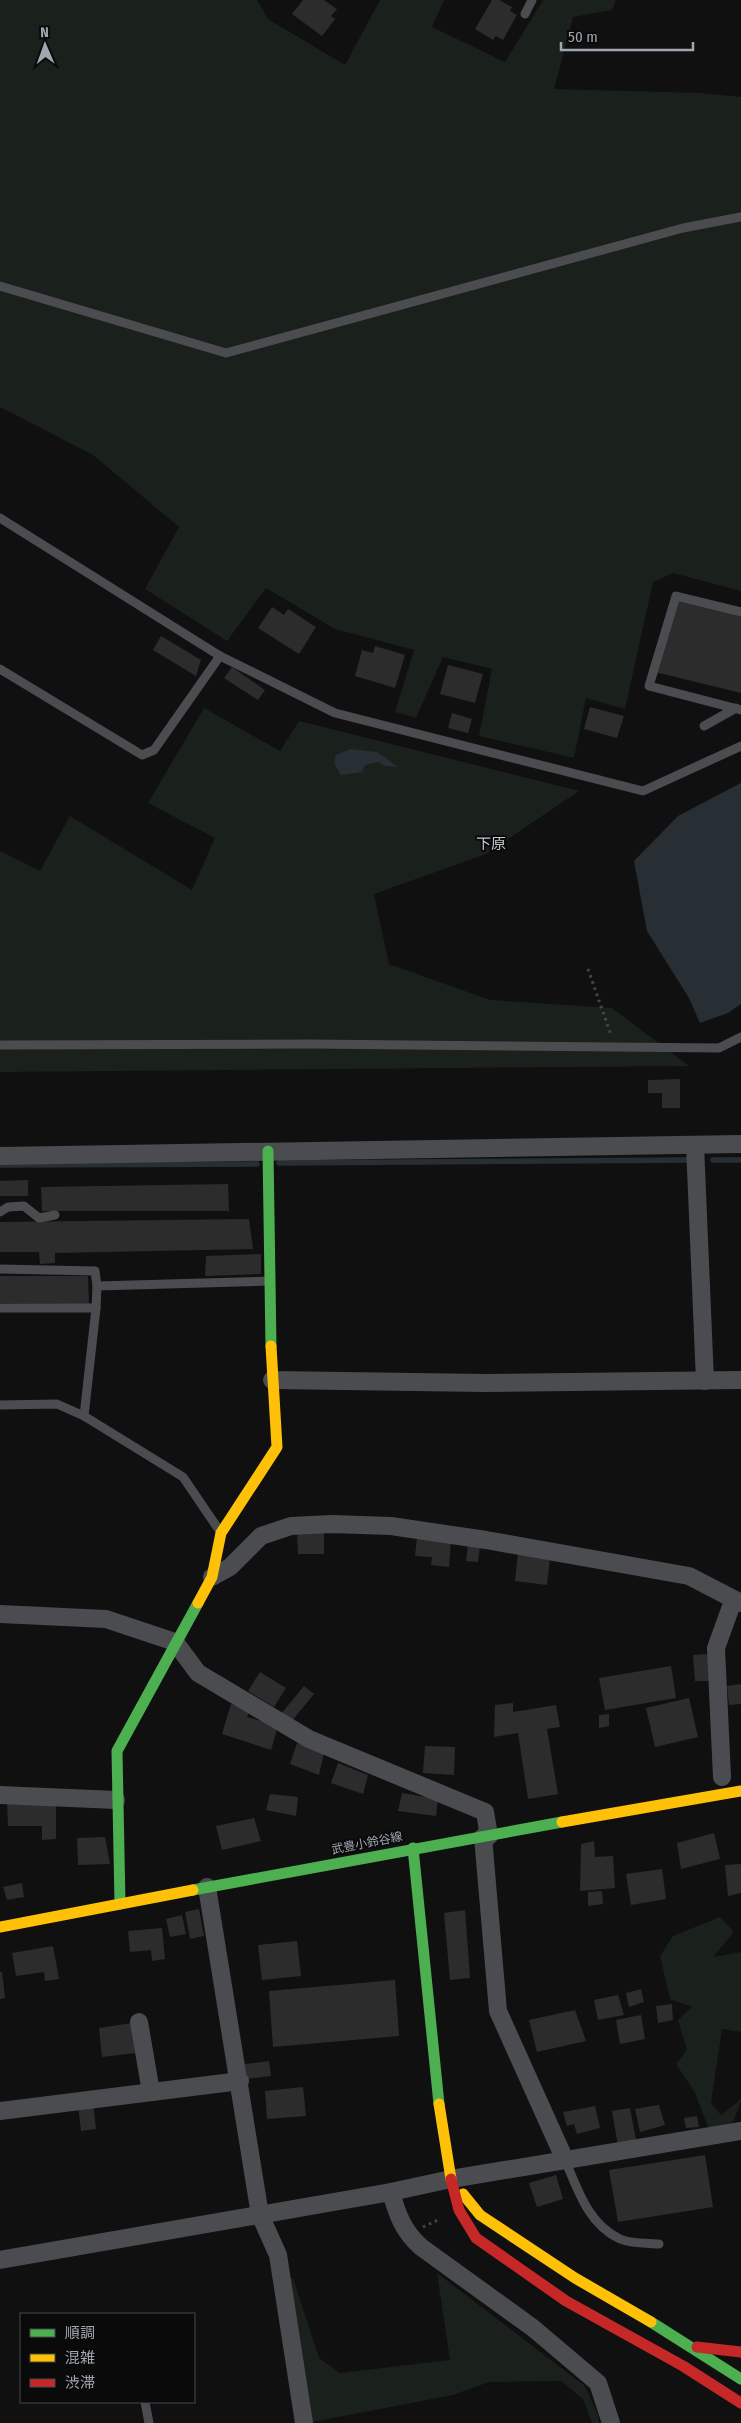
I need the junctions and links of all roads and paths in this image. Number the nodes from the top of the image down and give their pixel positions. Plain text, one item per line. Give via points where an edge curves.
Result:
1 (532, 0) edge
2 (525, 14) dead end
3 (741, 217) edge
4 (0, 286) edge
5 (0, 518) edge
6 (741, 612) edge
7 (220, 656) junction
8 (0, 670) edge
9 (739, 709) edge
10 (704, 726) dead end
11 (741, 746) edge
12 (588, 969) dead end
13 (741, 1037) edge
14 (0, 1044) edge
15 (616, 1048) junction
16 (741, 1144) edge
17 (695, 1145) junction
18 (268, 1151) junction
19 (0, 1156) edge
20 (0, 1212) edge
21 (55, 1214) dead end
22 (0, 1269) edge
23 (270, 1281) junction
24 (96, 1286) junction
25 (0, 1308) edge
26 (96, 1308) junction
27 (272, 1380) junction
28 (741, 1380) edge
29 (705, 1381) junction
30 (0, 1405) edge
31 (84, 1416) junction
32 (221, 1532) junction
33 (212, 1577) junction
34 (737, 1602) edge
35 (0, 1614) edge
36 (175, 1642) junction
37 (722, 1777) dead end
38 (0, 1795) edge
39 (740, 1795) edge
40 (116, 1800) junction
41 (486, 1837) junction
42 (413, 1848) junction
43 (207, 1887) junction
44 (120, 1904) junction
45 (0, 1926) edge
46 (139, 2022) dead end
47 (240, 2081) junction
48 (151, 2092) junction
49 (0, 2111) edge
50 (741, 2131) edge
51 (565, 2160) junction
52 (451, 2179) junction
53 (391, 2192) junction
54 (458, 2210) junction
55 (260, 2215) junction
56 (408, 2235) junction
57 (659, 2244) dead end
58 (0, 2260) edge
59 (693, 2346) junction
60 (741, 2352) edge
61 (684, 2366) junction
62 (741, 2379) edge
63 (145, 2403) edge
64 (741, 2403) edge
65 (721, 2404) dead end
66 (149, 2423) edge
67 (304, 2423) edge
68 (611, 2423) edge

1 - 2 lane
3 - 4 lane via 683,228 226,353
5 - 7 lane
6 - 9 lane via 676,596 649,686
7 - 8 lane via 154,750 142,755
7 - 11 lane via 335,713 643,791
9 - 10 lane
12 - 15 path
13 - 15 lane via 720,1048
14 - 15 lane
16 - 17 street
17 - 18 street
17 - 29 street
18 - 19 street
18 - 23 main road
20 - 21 lane via 8,1207 24,1206 39,1218
22 - 24 lane via 95,1271
23 - 24 lane
23 - 27 main road
24 - 26 lane
25 - 26 lane
26 - 31 lane
27 - 29 street via 485,1383
27 - 32 main road via 277,1447
28 - 29 street
30 - 31 lane via 57,1404
31 - 32 lane via 184,1476
32 - 33 main road
33 - 34 street via 230,1567 261,1536 291,1526 391,1526 689,1576
33 - 36 main road
34 - 37 street via 716,1648
35 - 36 street via 106,1619
36 - 40 main road via 117,1751
36 - 41 street via 198,1673 309,1739 485,1812
38 - 40 street
39 - 41 main road, 武豊小鈴谷線
40 - 44 main road
41 - 42 main road, 武豊小鈴谷線
41 - 51 street via 498,2011
42 - 43 main road, 武豊小鈴谷線
42 - 52 main road via 436,2088
43 - 44 main road, 武豊小鈴谷線
43 - 47 street
44 - 45 main road, 武豊小鈴谷線
46 - 48 street
47 - 48 street
47 - 55 street
48 - 49 street
50 - 51 street
51 - 52 street
51 - 57 lane via 597,2224 621,2240
52 - 53 street
52 - 54 main road
52 - 59 main road via 480,2215 575,2278
53 - 55 street
53 - 56 street
54 - 56 path
54 - 61 main road via 476,2238 566,2301
55 - 58 street
55 - 67 street via 278,2255
56 - 68 street via 533,2328 598,2383
59 - 60 main road
59 - 62 main road
61 - 64 main road
61 - 65 main road
63 - 66 lane

